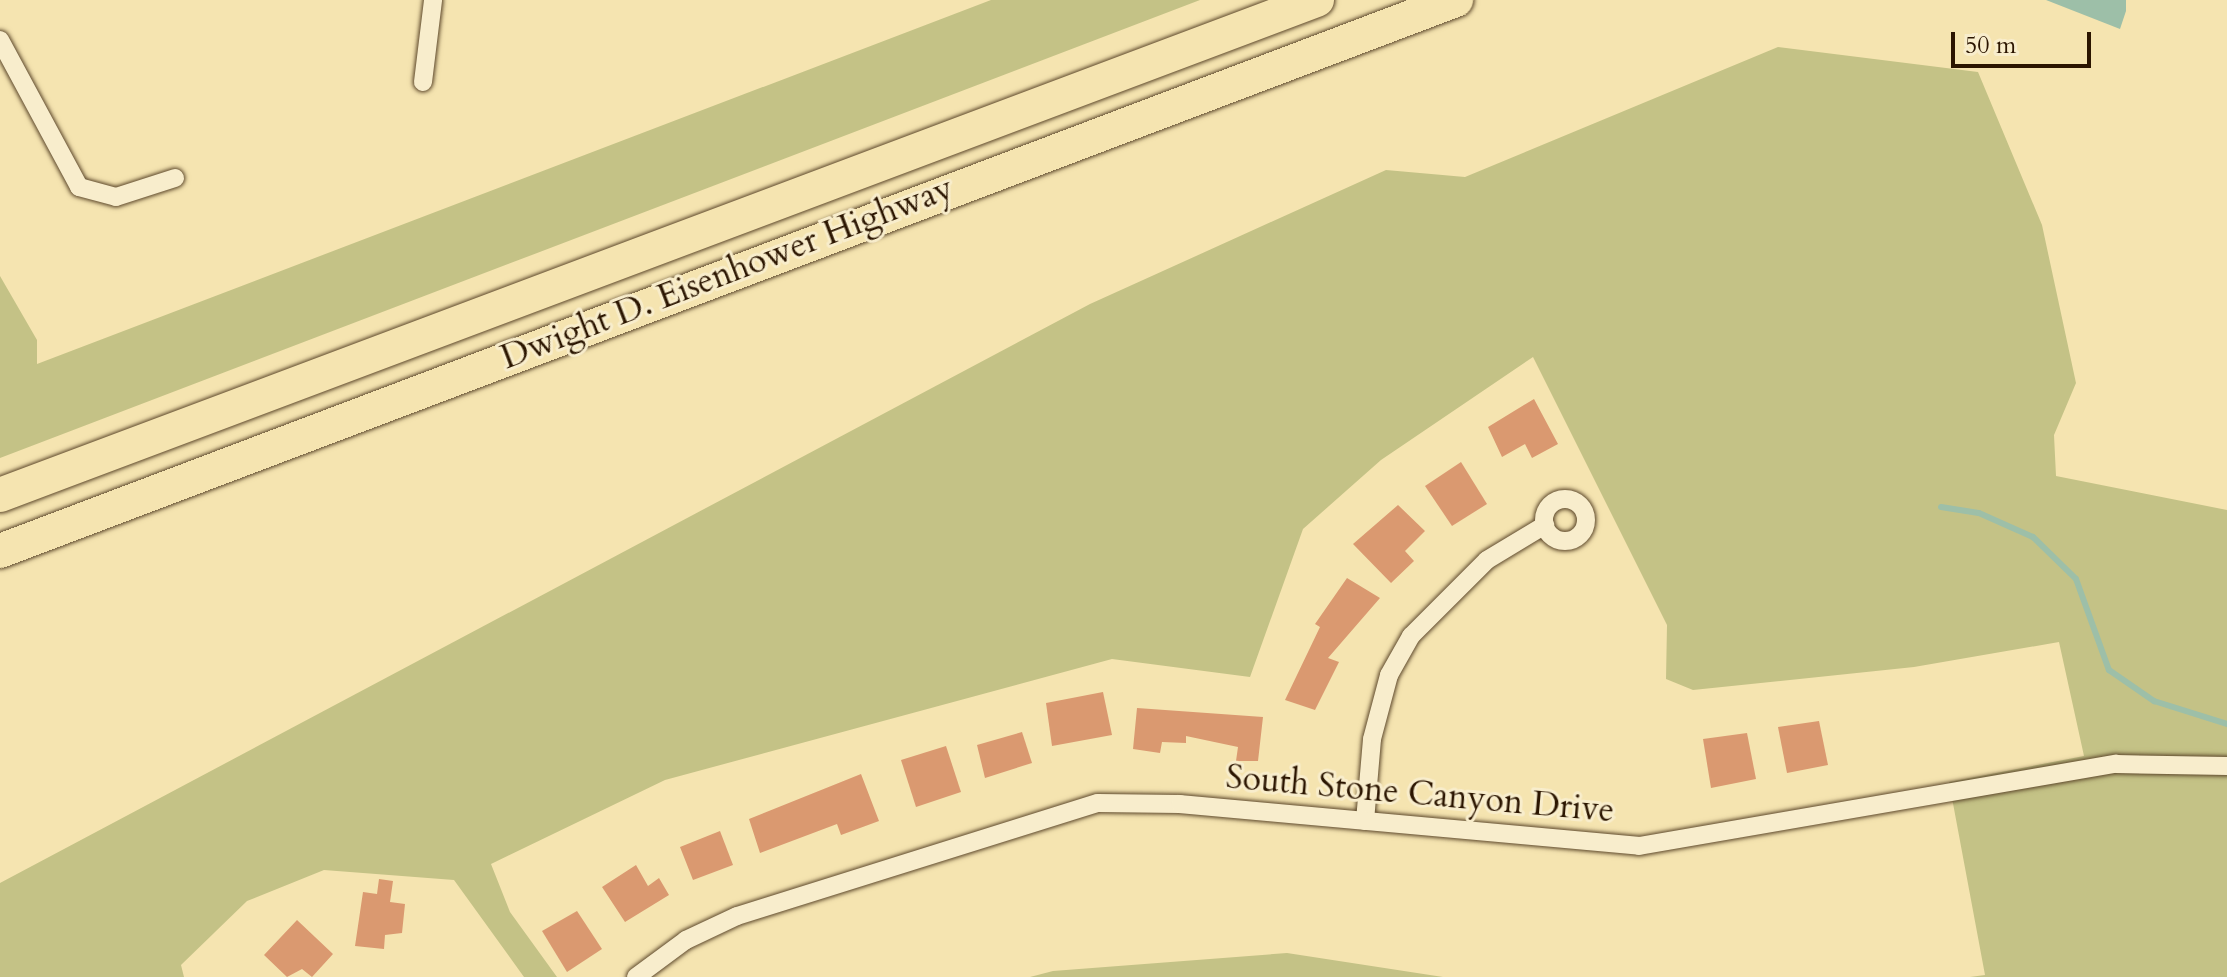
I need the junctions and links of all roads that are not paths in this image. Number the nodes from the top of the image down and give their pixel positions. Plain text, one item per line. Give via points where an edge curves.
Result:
1 (433, 0) edge
2 (1317, 0) edge
3 (1456, 0) edge
4 (0, 40) edge
5 (423, 82) dead end
6 (175, 178) dead end
7 (0, 495) edge
8 (1545, 525) dead end
9 (0, 551) edge
10 (2227, 766) edge
11 (1365, 821) junction
12 (636, 977) edge

1 - 5 street
2 - 7 highway, Dwight D. Eisenhower Highway
3 - 9 highway, Dwight D. Eisenhower Highway
4 - 6 street via 79,187 116,197
8 - 11 street via 1487,560 1411,636 1389,675 1372,739
10 - 11 street, South Stone Canyon Drive via 2116,764 1639,846
11 - 12 street, South Stone Canyon Drive via 1098,803 737,916 686,940

